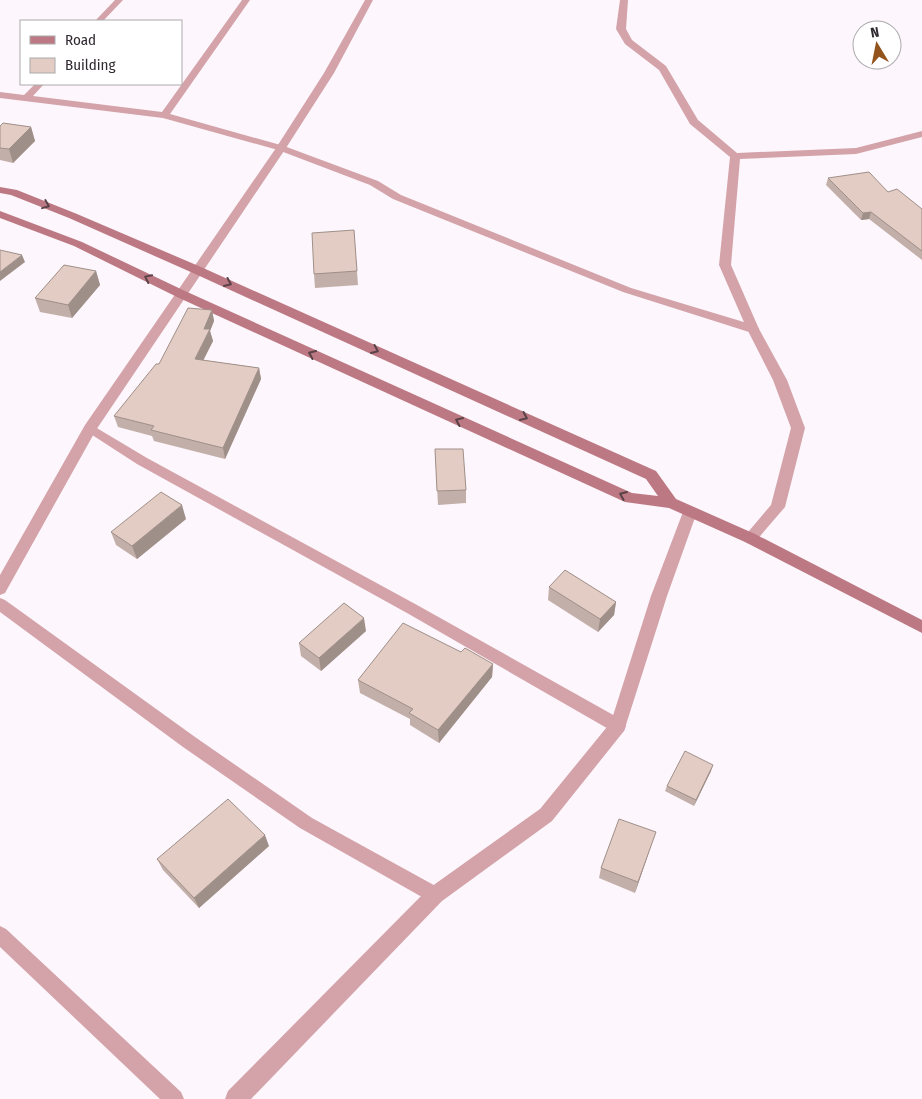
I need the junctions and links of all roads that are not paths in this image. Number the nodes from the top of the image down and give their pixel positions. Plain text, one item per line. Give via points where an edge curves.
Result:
1 (119, 0) edge
2 (246, 0) edge
3 (369, 0) edge
4 (624, 0) edge
5 (100, 20) edge
6 (39, 85) edge
7 (0, 95) edge
8 (26, 99) junction
9 (164, 115) junction
10 (922, 134) edge
11 (281, 148) junction
12 (735, 156) junction
13 (0, 190) edge
14 (0, 214) edge
15 (197, 270) junction
16 (181, 294) junction
17 (752, 329) junction
18 (90, 428) junction
19 (671, 503) junction
20 (690, 512) junction
21 (750, 538) junction
22 (0, 590) edge
23 (0, 604) edge
24 (922, 627) edge
25 (618, 726) junction
26 (434, 895) junction
27 (0, 935) edge
28 (174, 1099) edge
29 (236, 1099) edge

1 - 5 lane
2 - 9 lane
3 - 11 street via 329,73
4 - 12 street via 621,29 628,42 663,68 694,122
6 - 8 lane
7 - 8 lane
8 - 9 lane
9 - 11 lane
10 - 12 street via 856,151
11 - 15 street
11 - 17 lane via 374,182 397,197 627,290
12 - 17 street via 725,266
13 -> 15 main road via 56,209
16 -> 14 main road via 78,244
15 - 16 street
15 -> 19 main road via 651,475
16 - 18 street
19 -> 16 main road via 630,498
17 - 21 street via 780,380 798,428 778,507
18 - 22 street
18 - 25 lane via 142,461
19 - 20 main road
20 - 21 main road
20 - 25 street
21 - 24 main road
23 - 26 lane via 306,824
25 - 26 street via 546,815
26 - 29 street
27 - 28 lane

